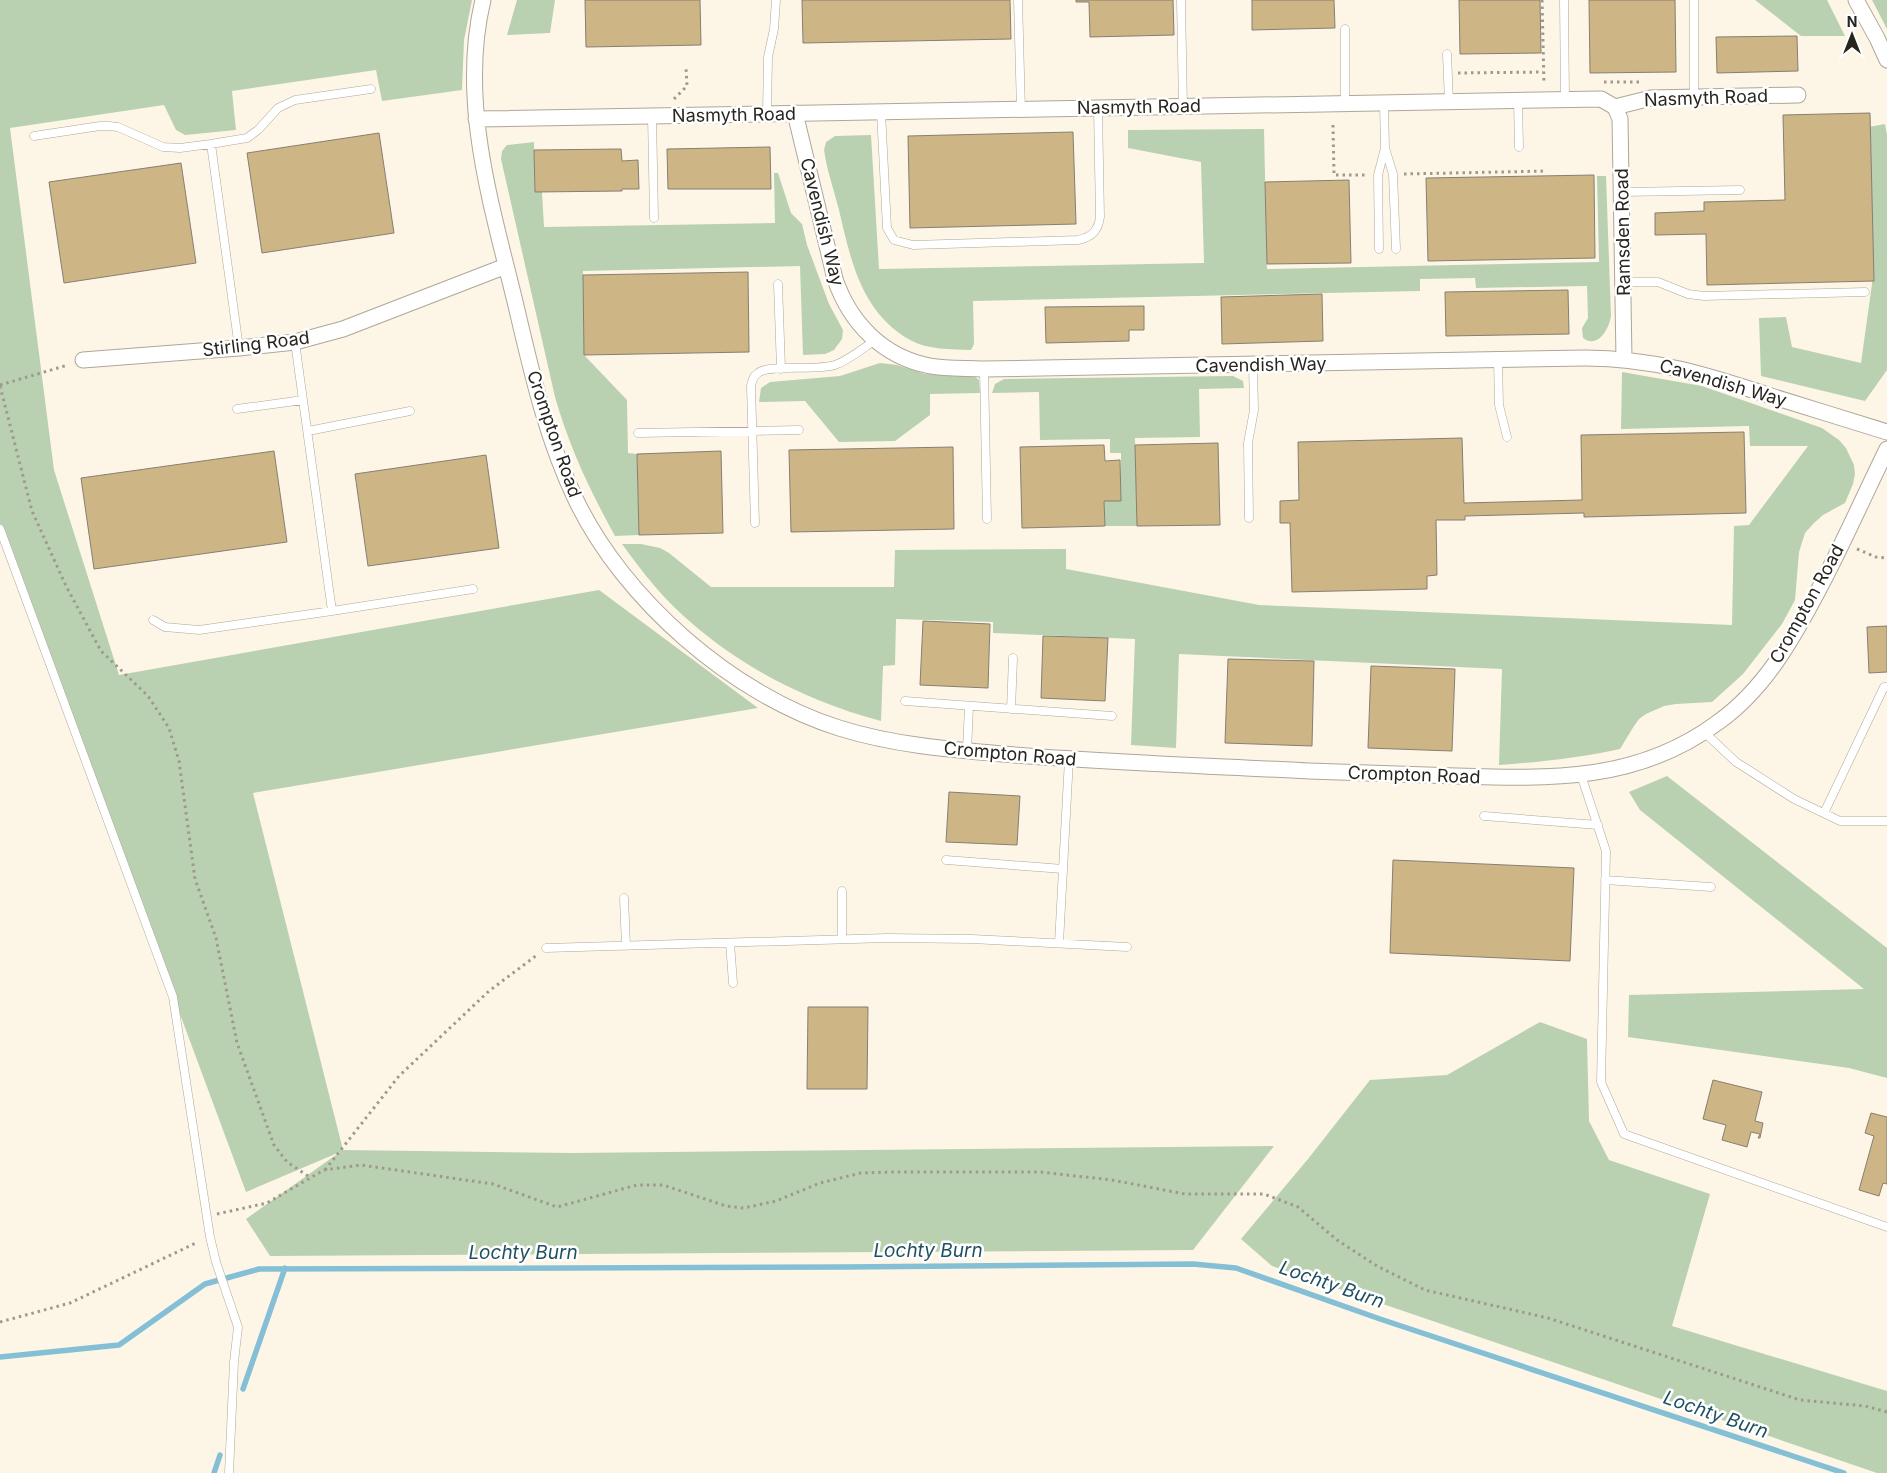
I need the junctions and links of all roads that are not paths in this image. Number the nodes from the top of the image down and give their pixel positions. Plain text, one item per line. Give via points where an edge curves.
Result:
1 (483, 0) edge
2 (776, 0) edge
3 (1018, 0) edge
4 (1181, 0) edge
5 (1564, 0) edge
6 (1694, 0) edge
7 (1856, 0) edge
8 (1345, 28) dead end
9 (1447, 54) dead end
10 (1887, 60) edge
11 (371, 89) dead end
12 (1798, 95) dead end
13 (1694, 98) junction
14 (1518, 100) junction
15 (1566, 100) junction
16 (1449, 102) junction
17 (1384, 103) junction
18 (1345, 104) junction
19 (1183, 106) junction
20 (1615, 106) junction
21 (1098, 108) junction
22 (1021, 110) junction
23 (881, 112) junction
24 (767, 114) junction
25 (795, 114) junction
26 (655, 116) junction
27 (476, 120) junction
28 (34, 136) dead end
29 (211, 144) junction
30 (1519, 147) dead end
31 (1385, 148) junction
32 (1740, 190) dead end
33 (1623, 192) junction
34 (654, 218) dead end
35 (1379, 249) dead end
36 (1396, 249) dead end
37 (506, 266) junction
38 (1624, 282) junction
39 (778, 284) dead end
40 (1865, 292) dead end
41 (875, 340) junction
42 (295, 342) junction
43 (239, 348) junction
44 (1624, 359) junction
45 (83, 360) road end
46 (1498, 360) junction
47 (1253, 365) junction
48 (781, 369) junction
49 (984, 369) junction
50 (303, 400) junction
51 (237, 409) dead end
52 (410, 411) dead end
53 (799, 430) dead end
54 (308, 431) junction
55 (752, 431) junction
56 (1887, 432) edge
57 (638, 433) dead end
58 (1507, 437) dead end
59 (1887, 449) edge
60 (1249, 518) dead end
61 (986, 520) dead end
62 (755, 523) dead end
63 (0, 529) edge
64 (473, 589) dead end
65 (332, 611) junction
66 (152, 620) dead end
67 (1013, 658) dead end
68 (1887, 687) edge
69 (905, 701) dead end
70 (969, 706) junction
71 (1010, 709) junction
72 (1112, 716) dead end
73 (1704, 732) junction
74 (967, 751) junction
75 (1069, 759) junction
76 (1581, 775) junction
77 (1824, 813) junction
78 (1484, 816) dead end
79 (1887, 821) edge
80 (1598, 826) junction
81 (946, 860) dead end
82 (1063, 869) junction
83 (1605, 880) junction
84 (1711, 887) dead end
85 (842, 892) dead end
86 (624, 898) dead end
87 (842, 939) junction
88 (730, 943) junction
89 (1059, 943) junction
90 (626, 946) junction
91 (1127, 947) dead end
92 (546, 948) road end
93 (732, 983) dead end
94 (1887, 1227) edge
95 (230, 1473) edge

1 - 27 street, Crompton Road via 474,52
2 - 24 lane via 768,57
3 - 22 lane
4 - 19 lane
5 - 15 lane
6 - 13 lane
7 - 10 street
8 - 18 lane
9 - 16 lane
11 - 29 lane via 295,100 278,108 247,138
12 - 13 street, Nasmyth Road
13 - 20 street, Nasmyth Road via 1650,98
14 - 15 street, Nasmyth Road
14 - 16 street, Nasmyth Road
14 - 30 lane
15 - 20 street, Nasmyth Road via 1601,99
16 - 17 street, Nasmyth Road
17 - 18 street, Nasmyth Road
17 - 31 lane
18 - 19 street, Nasmyth Road
19 - 21 street, Nasmyth Road
20 - 33 street, Ramsden Road via 1620,120
21 - 22 street, Nasmyth Road
21 - 23 lane via 1100,217 1099,226 1092,235 1078,240 913,245 894,240 887,228
22 - 23 street, Nasmyth Road
23 - 25 street, Nasmyth Road
24 - 25 street, Nasmyth Road
24 - 26 street, Nasmyth Road
25 - 41 street, Cavendish Way via 839,289 850,312
26 - 27 street, Nasmyth Road
26 - 34 lane
27 - 37 street, Crompton Road
28 - 29 lane via 109,126 163,147
29 - 43 lane
31 - 35 lane via 1378,175
31 - 36 lane via 1393,174
32 - 33 lane
33 - 38 street, Ramsden Road
37 - 42 street, Stirling Road via 343,328
37 - 74 street, Crompton Road via 531,373 574,497 601,544 646,602 681,635 732,675 799,712 836,728 875,738
38 - 40 lane via 1658,282 1681,292 1704,296
38 - 44 street, Ramsden Road
39 - 48 lane
41 - 48 lane via 836,365
41 - 49 street, Cavendish Way via 898,356 914,362 947,368
42 - 43 street, Stirling Road
42 - 50 lane
43 - 45 street, Stirling Road
44 - 46 street, Cavendish Way
44 - 56 street, Cavendish Way via 1708,375
46 - 47 street, Cavendish Way
46 - 58 lane via 1500,411
47 - 49 street, Cavendish Way
47 - 60 lane via 1254,410 1248,443
48 - 55 lane via 762,370 754,377 751,386
49 - 61 lane
50 - 51 lane
50 - 54 lane
52 - 54 lane
53 - 55 lane
54 - 65 lane
55 - 57 lane
55 - 62 lane
59 - 73 street, Crompton Road via 1803,620 1777,662 1734,710
63 - 95 lane via 173,997 210,1237 238,1327
64 - 65 lane
65 - 66 lane via 198,630 165,627
67 - 71 lane
68 - 77 lane via 1884,687
69 - 70 lane
70 - 71 lane
70 - 74 lane
71 - 72 lane
73 - 76 street, Crompton Road via 1657,756
73 - 77 lane via 1736,762 1794,799
74 - 75 street, Crompton Road
75 - 76 street, Crompton Road via 1523,779
75 - 82 lane
76 - 80 lane
77 - 79 lane via 1840,821
78 - 80 lane
80 - 83 lane via 1606,851
81 - 82 lane
82 - 89 lane
83 - 84 lane
83 - 94 lane via 1601,1082 1624,1134
85 - 87 lane
86 - 90 lane
87 - 88 lane
87 - 89 lane
88 - 90 lane
88 - 93 lane
89 - 91 lane
90 - 92 lane

